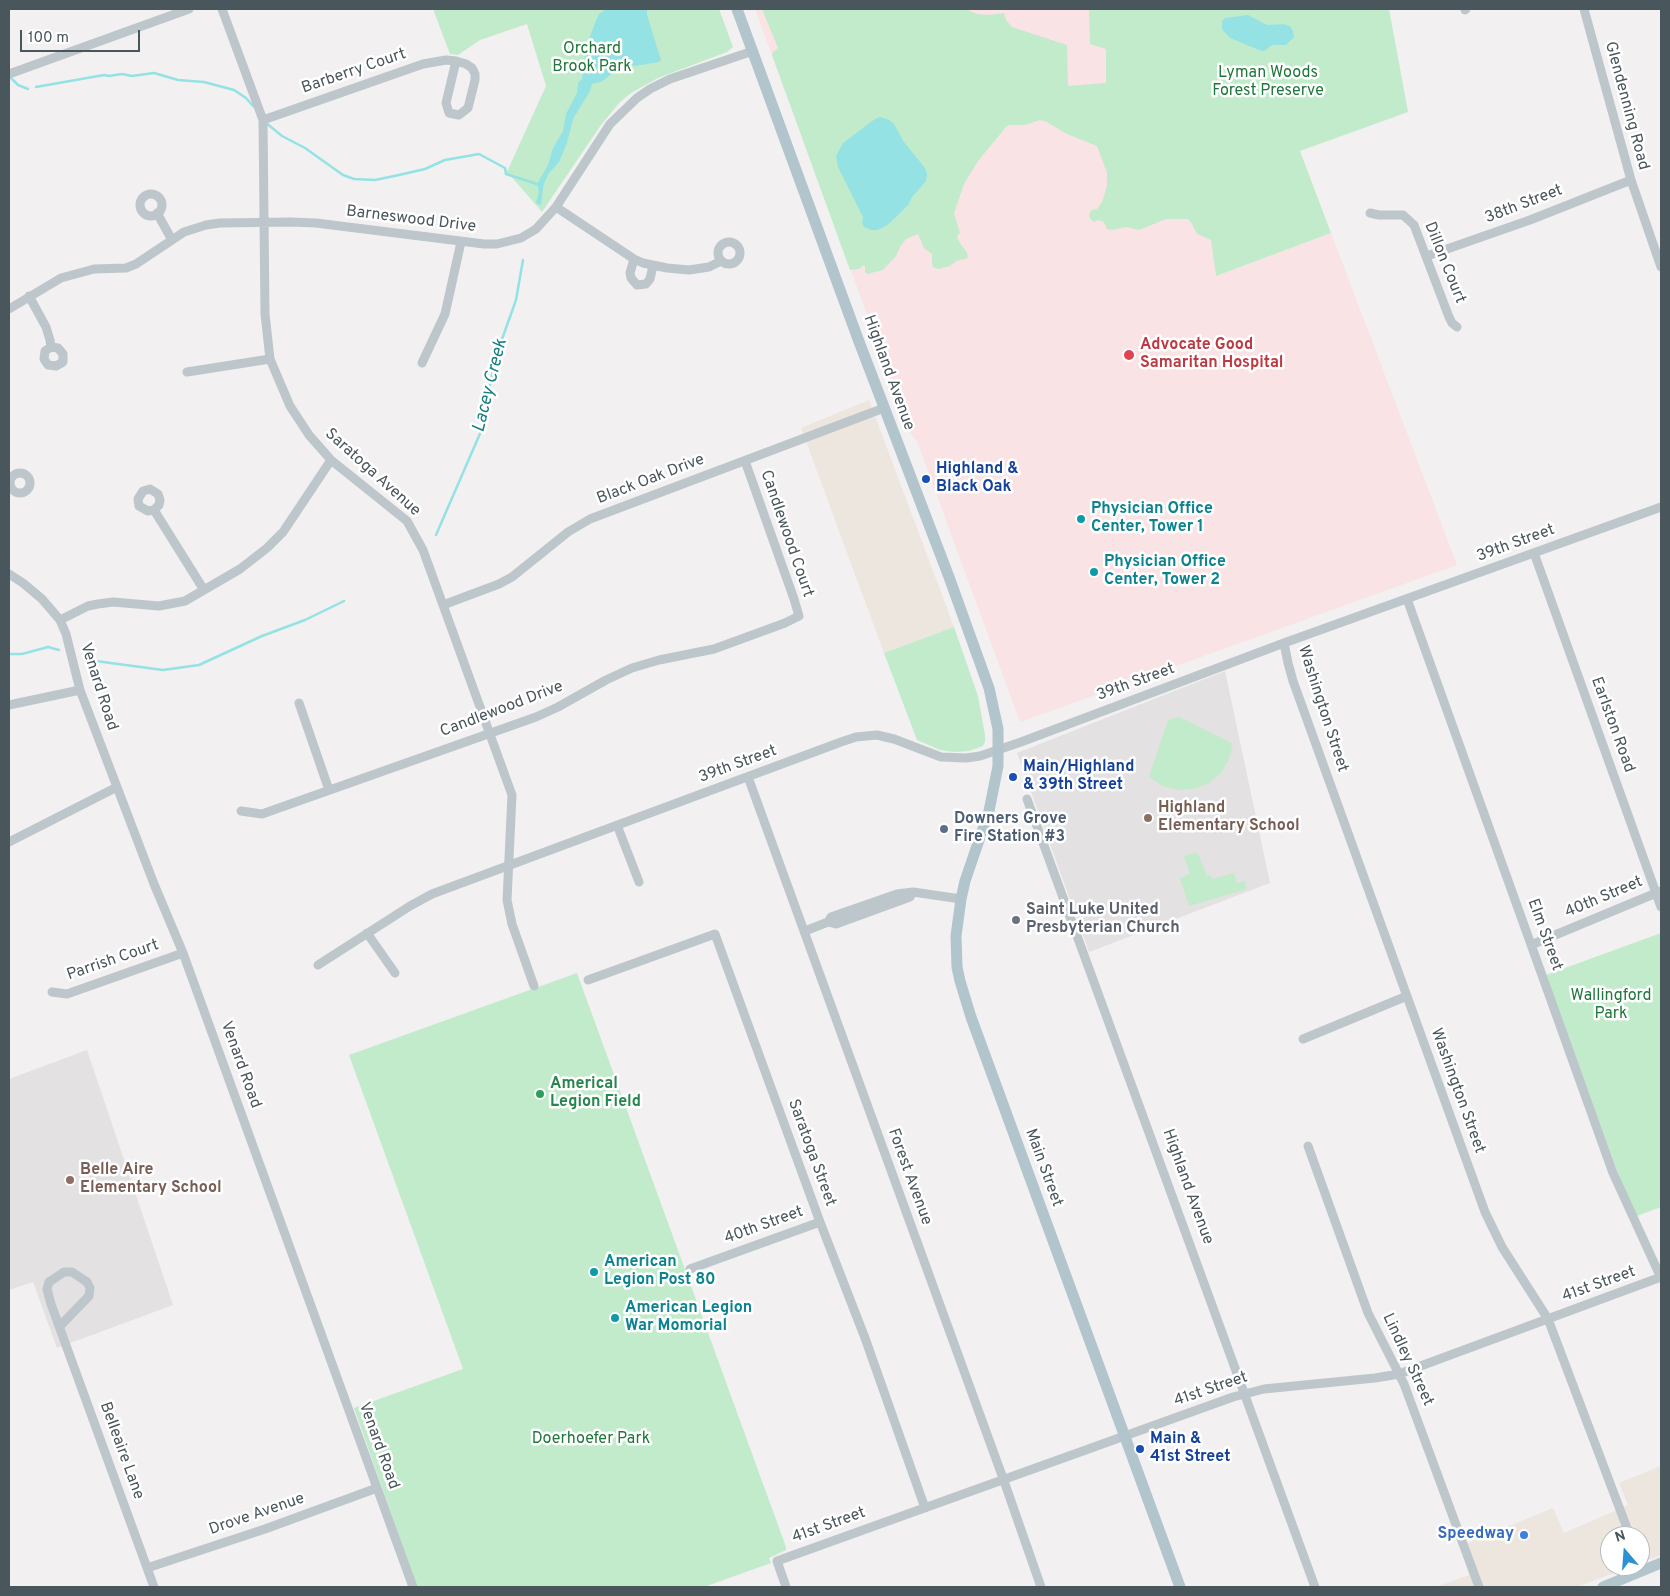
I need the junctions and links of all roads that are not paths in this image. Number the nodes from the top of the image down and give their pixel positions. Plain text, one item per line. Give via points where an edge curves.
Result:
1 (189, 9) edge
2 (222, 9) edge
3 (738, 9) edge
4 (1584, 9) edge
5 (753, 51) junction
6 (456, 61) junction
7 (9, 74) edge
8 (263, 120) junction
9 (1631, 180) junction
10 (556, 207) junction
11 (157, 213) dead end
12 (1370, 213) dead end
13 (263, 222) junction
14 (172, 240) junction
15 (461, 242) junction
16 (1427, 256) junction
17 (634, 260) junction
18 (721, 261) dead end
19 (653, 266) junction
20 (1661, 266) edge
21 (29, 296) junction
22 (9, 308) edge
23 (1457, 327) dead end
24 (51, 347) dead end
25 (270, 359) junction
26 (422, 363) dead end
27 (187, 372) dead end
28 (884, 408) junction
29 (331, 460) junction
30 (745, 461) junction
31 (1661, 507) edge
32 (154, 510) dead end
33 (1534, 553) junction
34 (9, 574) edge
35 (204, 590) junction
36 (1407, 599) junction
37 (443, 605) junction
38 (799, 616) joint
39 (60, 620) junction
40 (1284, 643) junction
41 (80, 690) junction
42 (299, 703) dead end
43 (9, 705) edge
44 (490, 733) junction
45 (999, 750) junction
46 (748, 777) junction
47 (117, 787) junction
48 (329, 790) junction
49 (1027, 799) dead end
50 (241, 811) dead end
51 (617, 825) junction
52 (9, 842) edge
53 (509, 866) junction
54 (640, 882) dead end
55 (1659, 892) edge
56 (960, 899) junction
57 (1661, 907) edge
58 (804, 932) junction
59 (367, 933) junction
60 (1531, 945) junction
61 (183, 953) junction
62 (318, 965) dead end
63 (395, 973) dead end
64 (588, 980) dead end
65 (534, 986) dead end
66 (52, 992) dead end
67 (1408, 996) junction
68 (1304, 1039) dead end
69 (1308, 1146) dead end
70 (820, 1222) junction
71 (690, 1269) dead end
72 (1661, 1278) edge
73 (1548, 1320) junction
74 (60, 1326) junction
75 (1399, 1374) junction
76 (1245, 1393) junction
77 (1124, 1437) junction
78 (1004, 1481) junction
79 (377, 1488) junction
80 (925, 1508) junction
81 (1626, 1526) edge
82 (147, 1568) junction
83 (1625, 1576) edge
84 (154, 1587) edge
85 (413, 1587) edge
86 (786, 1587) edge
87 (1041, 1587) edge
88 (1180, 1587) edge
89 (1315, 1587) edge
90 (1479, 1587) edge
91 (1603, 1587) edge

1 - 7 street
2 - 8 street, Saratoga Avenue
3 - 5 main road, Highland Avenue
4 - 9 street, Glendenning Road
5 - 10 street, Barneswood Drive via 670,79 636,98 610,124
5 - 28 main road, Highland Avenue
6 - 6 street via 446,103 449,113 459,115 468,108 475,80 472,68
6 - 8 street, Barberry Court via 423,64
8 - 13 street, Saratoga Avenue
9 - 16 street, 38th Street
9 - 20 street, Glendenning Road
10 - 15 street, Barneswood Drive via 521,238 498,244
10 - 17 street
11 - 14 street
12 - 16 street, Dillon Court via 1409,218
13 - 14 street, Barneswood Drive via 206,225
13 - 15 street, Barneswood Drive via 316,223
13 - 25 street, Saratoga Avenue via 265,314
14 - 21 street, Barneswood Drive via 126,268 71,274
15 - 26 street via 445,314
16 - 23 street, Dillon Court via 1449,317
17 - 19 street
17 - 19 street via 630,273 637,286 646,284
18 - 19 street via 709,267 689,270
21 - 22 street, Barneswood Drive
21 - 24 street via 46,327
25 - 27 street
25 - 29 street, Saratoga Avenue via 295,414
28 - 30 street, Black Oak Drive
28 - 45 main road, Highland Avenue via 984,674 996,717
29 - 35 street via 274,541 248,564
29 - 37 street, Saratoga Avenue via 407,521 423,550
30 - 37 street, Black Oak Drive via 590,519 568,532 512,577
30 - 38 street, Candlewood Court
31 - 33 street, 39th Street
32 - 35 street
33 - 36 street, 39th Street
33 - 55 street, Earlston Road
34 - 39 street, Venard Road via 42,599
35 - 39 street via 185,601 159,606 113,602 88,606
36 - 40 street, 39th Street
36 - 60 street, Elm Street
37 - 44 street, Saratoga Avenue
38 - 44 street, Candlewood Drive via 714,649 632,668 558,707
39 - 41 street, Venard Road
40 - 45 street, 39th Street
40 - 67 street, Washington Street via 1294,681
41 - 43 street
41 - 47 street, Venard Road
42 - 48 street
44 - 48 street, Candlewood Drive
44 - 53 street, Saratoga Avenue via 512,796
45 - 46 street, 39th Street via 977,757 941,757 894,739 869,735 841,742
45 - 56 main road, Main Street via 994,794
46 - 51 street, 39th Street
46 - 58 street, Forest Avenue
47 - 52 street
47 - 61 street, Venard Road
48 - 50 street, Candlewood Drive via 262,814
49 - 76 street, Highland Avenue
51 - 53 street, 39th Street
51 - 54 street
53 - 59 street, 39th Street via 426,897
53 - 65 street, Saratoga Avenue via 509,910
55 - 57 street, Earlston Road
55 - 60 street, 40th Street
56 - 58 street via 913,892 897,894 831,918
56 - 77 main road, Main Street via 956,950 963,994
58 - 78 street, Forest Avenue
59 - 62 street, 39th Street
59 - 63 street
60 - 72 street, Elm Street via 1613,1173
61 - 66 street, Parrish Court via 68,994
61 - 79 street, Venard Road
64 - 70 street, Saratoga Street via 715,934
67 - 68 street
67 - 73 street, Washington Street via 1489,1223
69 - 75 street, Lindley Street via 1368,1312
70 - 71 street, 40th Street
70 - 80 street, Saratoga Street
72 - 73 street, 41st Street
73 - 75 street, 41st Street
73 - 81 street, Washington Street
74 - 74 street, Belleaire Lane via 90,1296 87,1282 72,1272 55,1276 47,1289
74 - 82 street, Belleaire Lane
75 - 76 street, 41st Street
75 - 90 street, Lindley Street
76 - 77 street, 41st Street
76 - 89 street, Highland Avenue
77 - 78 street, 41st Street
77 - 88 main road, Main Street
78 - 80 street, 41st Street
78 - 87 street, Forest Avenue
79 - 82 street, Drove Avenue
79 - 85 street, Venard Road
80 - 86 street, 41st Street via 777,1561
82 - 84 street, Belleaire Lane
83 - 91 main road

